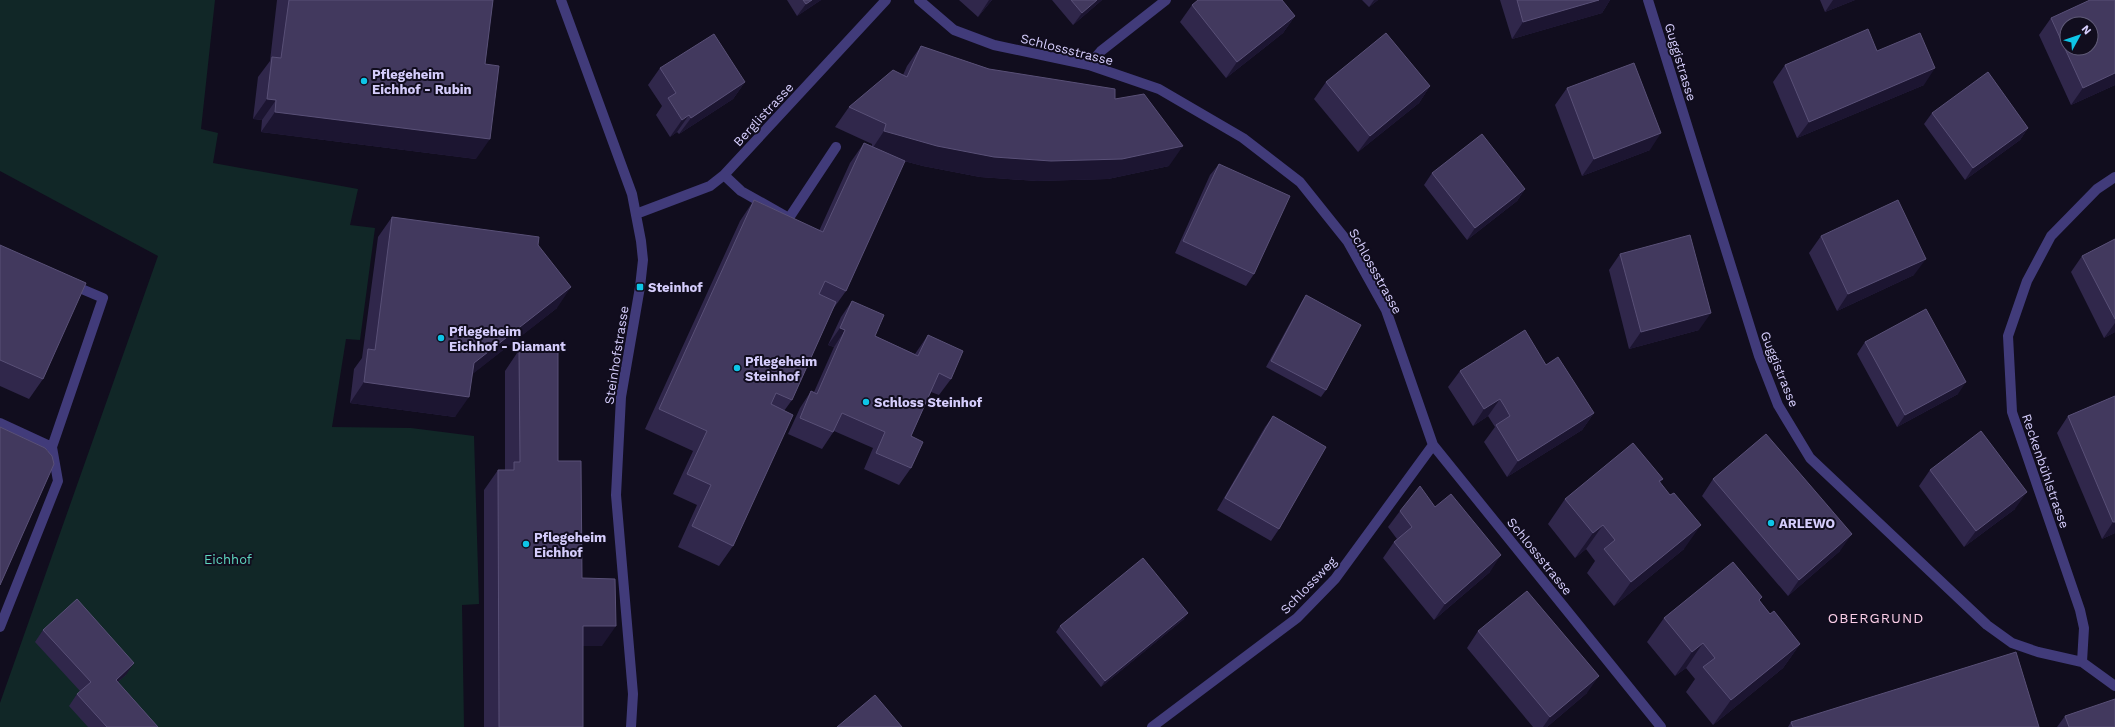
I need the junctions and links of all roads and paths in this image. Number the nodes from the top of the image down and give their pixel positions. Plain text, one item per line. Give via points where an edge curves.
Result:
1 (561, 0) edge
2 (886, 0) edge
3 (919, 0) edge
4 (1166, 0) edge
5 (1648, 0) edge
6 (1089, 64) junction
7 (836, 147) dead end
8 (724, 175) junction
9 (2115, 177) edge
10 (636, 214) junction
11 (59, 280) edge
12 (0, 423) edge
13 (1433, 446) junction
14 (52, 447) junction
15 (0, 627) edge
16 (2082, 662) junction
17 (2115, 686) edge
18 (631, 727) edge
19 (1152, 727) edge
20 (1661, 727) edge

1 - 10 street, Steinhofstrasse via 632,194
2 - 8 street, Berglistrasse
3 - 6 street, Schlossstrasse via 954,30 987,42
4 - 6 street via 1101,51
5 - 16 street, Guggistrasse via 1759,356 1778,405 1810,458 1987,625 2012,643
6 - 13 street, Schlossstrasse via 1159,89 1243,138 1300,182 1348,242 1386,310
7 - 8 street via 789,218 742,191
8 - 10 street, Berglistrasse via 710,186
9 - 16 street, Reckenbühlstrasse via 2097,189 2051,236 2027,281 2008,336 2012,412 2080,610 2084,628
10 - 18 street, Steinhofstrasse via 643,260 621,397 616,494 633,694
11 - 14 street via 103,298
12 - 14 street
13 - 19 street, Schlossweg via 1335,579 1297,618
13 - 20 street, Schlossstrasse
14 - 15 street via 58,481
16 - 17 street

